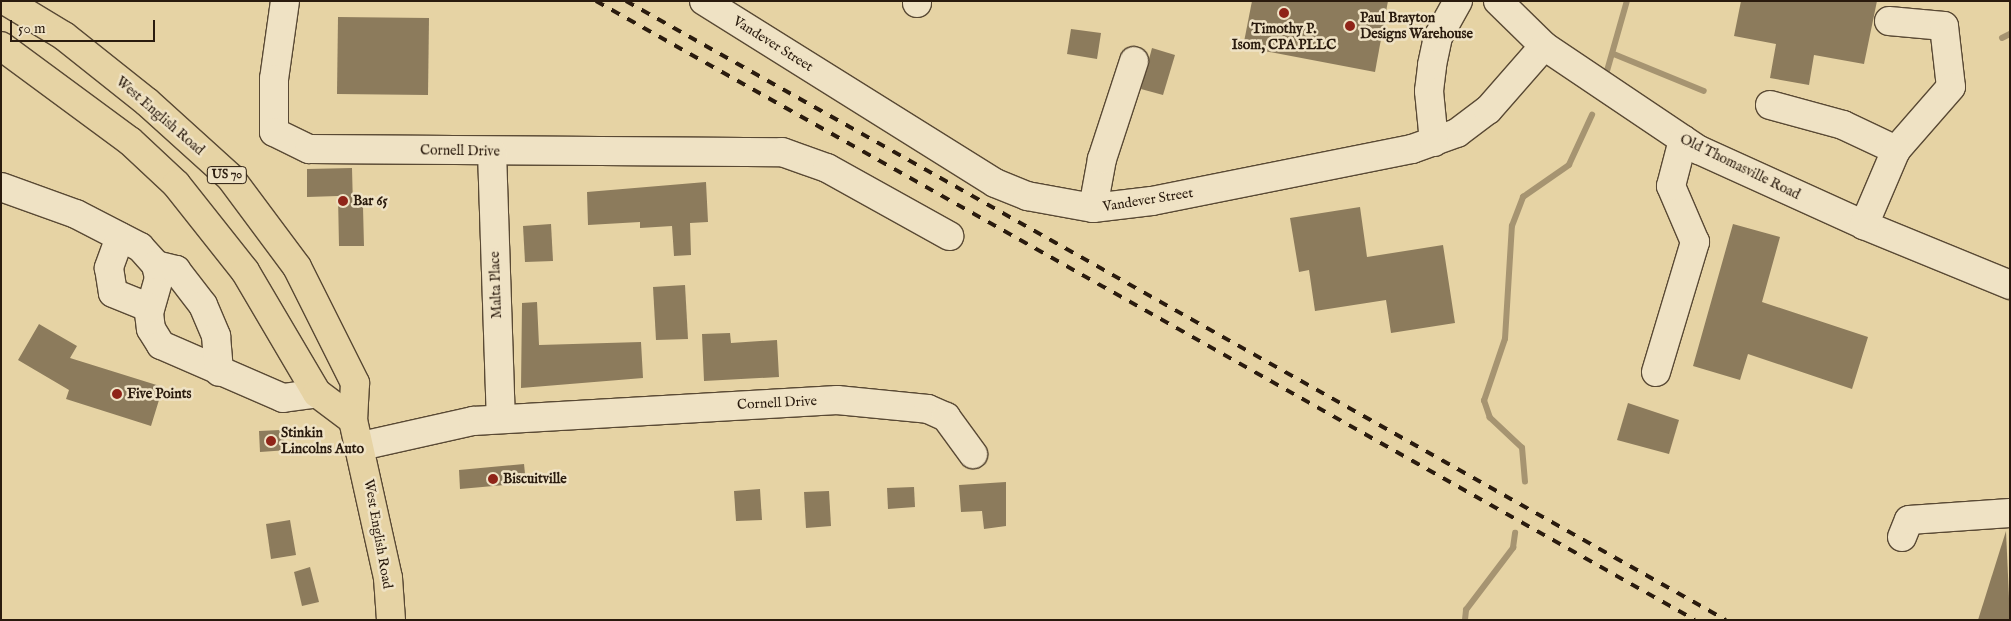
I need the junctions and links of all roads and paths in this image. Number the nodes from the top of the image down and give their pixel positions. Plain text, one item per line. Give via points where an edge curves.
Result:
1 (6, 1) edge
2 (34, 1) edge
3 (285, 1) edge
4 (704, 1) edge
5 (1458, 1) edge
6 (1498, 1) edge
7 (1889, 20) dead end
8 (52, 29) junction
9 (1, 46) edge
10 (1544, 46) junction
11 (1134, 61) dead end
12 (1770, 105) dead end
13 (1682, 140) junction
14 (1434, 142) junction
15 (1896, 150) junction
16 (492, 152) junction
17 (1, 187) edge
18 (1093, 208) junction
19 (1864, 225) junction
20 (949, 236) dead end
21 (120, 237) junction
22 (156, 266) junction
23 (2010, 285) edge
24 (150, 308) junction
25 (219, 372) junction
26 (1656, 372) dead end
27 (317, 393) junction
28 (501, 419) junction
29 (353, 420) junction
30 (361, 446) junction
31 (973, 454) dead end
32 (2010, 513) edge
33 (1902, 537) dead end
34 (391, 620) edge

1 - 8 main road, West English Road / US 70
2 - 8 main road
3 - 16 street, Cornell Drive via 274,78 274,132 284,140 309,149
4 - 18 street, Vandever Street via 995,183 1027,196
5 - 14 street via 1438,37 1432,65 1429,91
6 - 10 street, Old Thomasville Road
7 - 15 street via 1944,26 1951,87
8 - 29 main road, West English Road / US 70 via 147,102 230,177 297,267 335,336 354,383
9 - 27 main road via 130,141 176,184 245,271
10 - 13 street, Old Thomasville Road
10 - 14 street, Vandever Street via 1488,110 1457,133
11 - 18 street via 1102,159
12 - 15 street via 1843,125
13 - 19 street, Old Thomasville Road
13 - 26 street via 1671,186 1695,242
14 - 18 street, Vandever Street via 1162,199
15 - 19 street
16 - 20 street, Cornell Drive via 782,152 827,168
16 - 28 street, Malta Place
17 - 21 street via 76,214
19 - 23 street, Old Thomasville Road
21 - 22 street via 140,247
21 - 24 street via 109,268 113,293
22 - 24 street via 159,278
22 - 25 street via 176,270 203,305 216,336
24 - 25 street via 151,329 161,344
25 - 27 street via 283,398
27 - 29 main road
28 - 30 street, Cornell Drive via 473,420
28 - 31 street, Cornell Drive via 837,400 928,409 946,417
29 - 30 main road, West English Road / US 70
30 - 34 main road, West English Road / US 70 via 388,578
32 - 33 street via 1909,520

